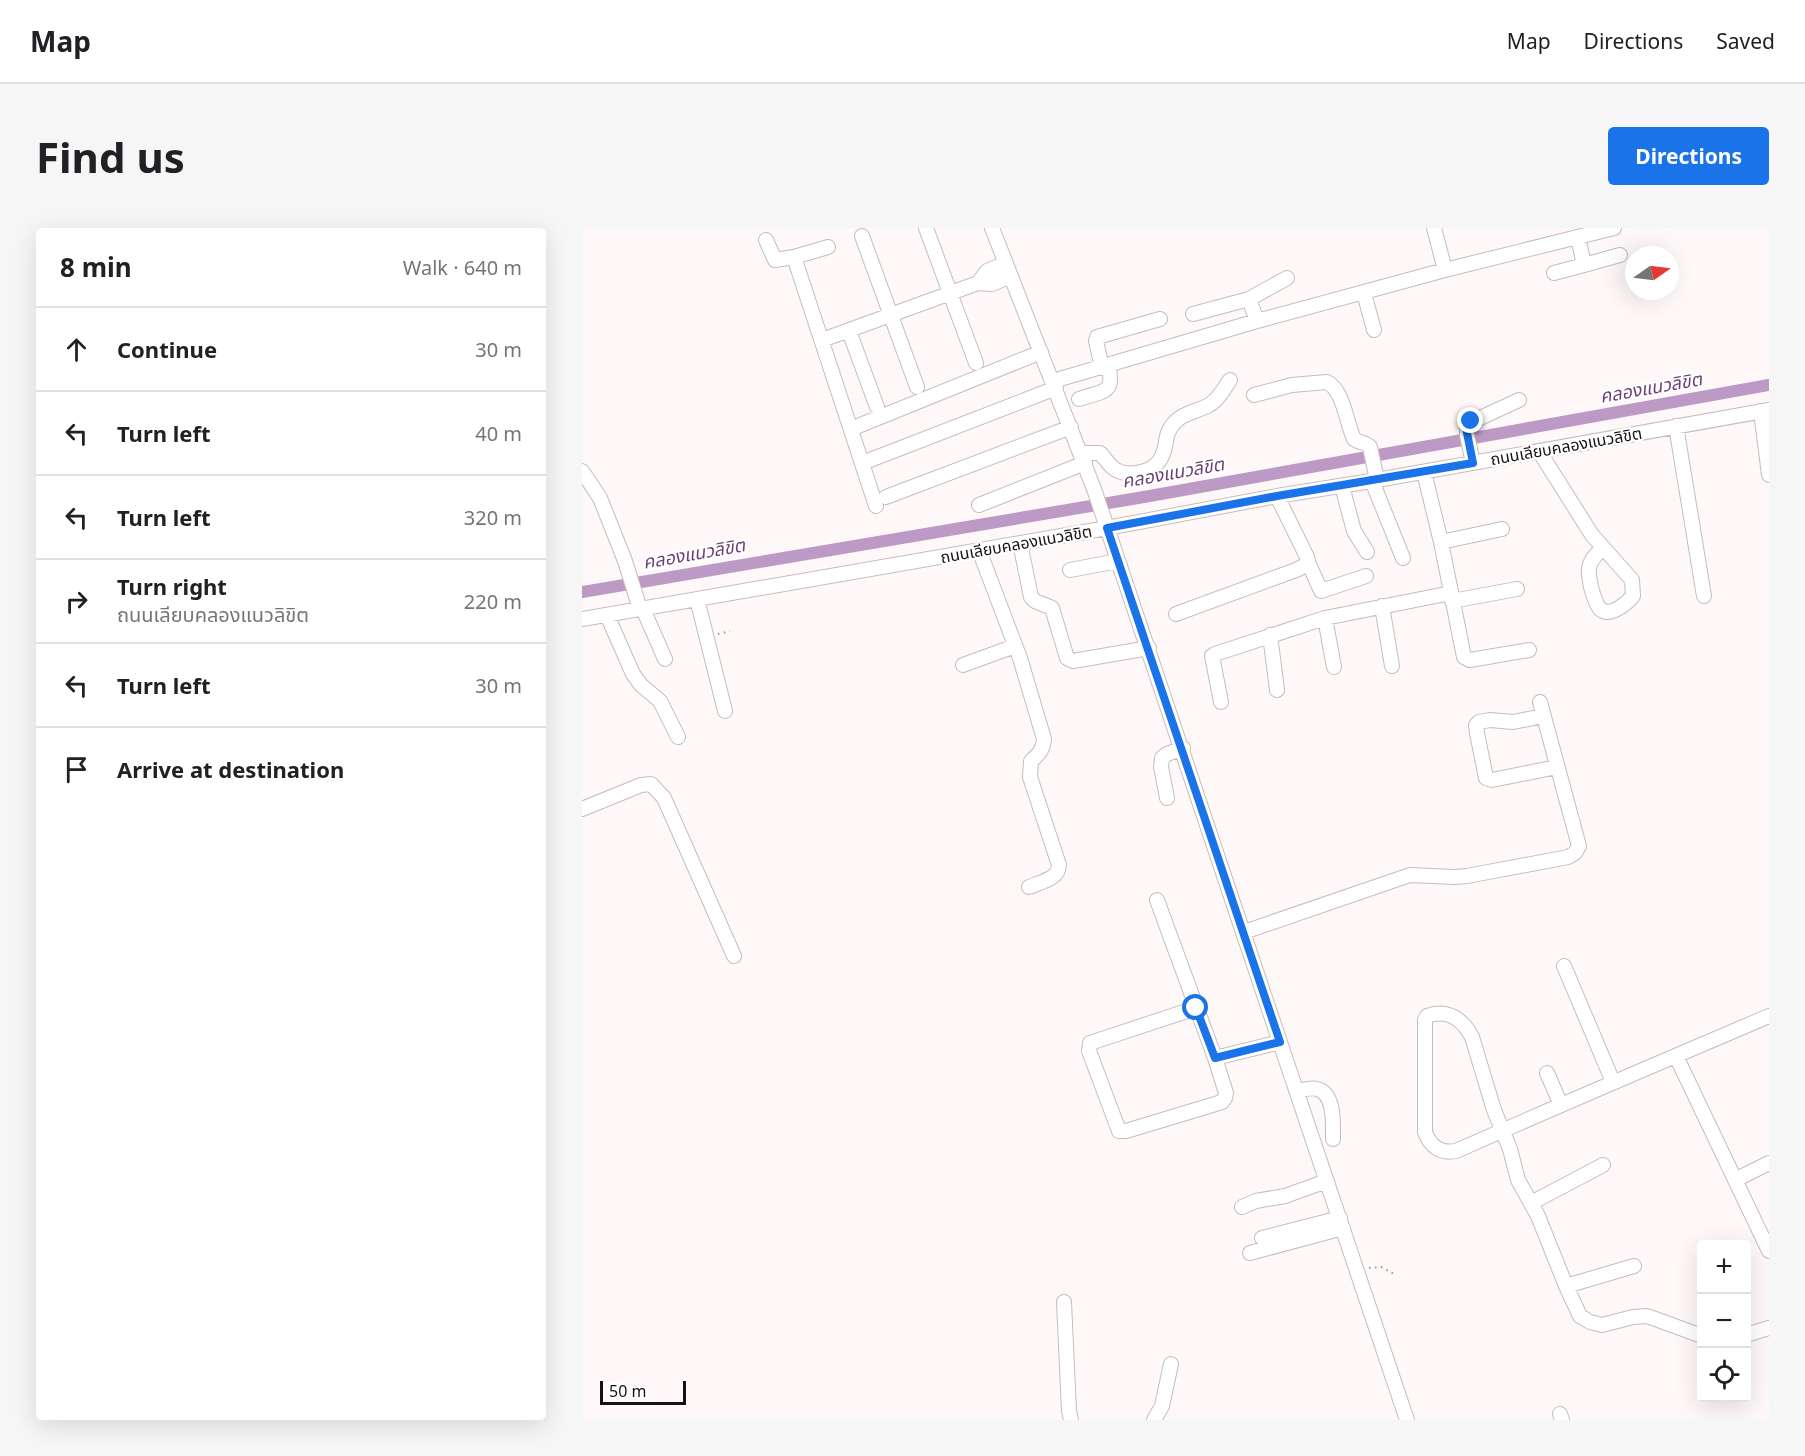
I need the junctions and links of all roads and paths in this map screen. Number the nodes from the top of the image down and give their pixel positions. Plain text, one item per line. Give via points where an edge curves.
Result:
1 (926, 228) edge
2 (992, 228) edge
3 (1434, 228) edge
4 (1614, 228) edge
5 (862, 236) dead end
6 (1578, 237) junction
7 (766, 240) dead end
8 (828, 247) dead end
9 (1620, 255) dead end
10 (794, 257) junction
11 (1584, 265) junction
12 (1008, 269) junction
13 (1445, 270) junction
14 (1554, 273) dead end
15 (1287, 278) dead end
16 (1364, 293) junction
17 (950, 295) junction
18 (1249, 299) junction
19 (1193, 314) dead end
20 (891, 316) junction
21 (1160, 319) dead end
22 (1257, 321) junction
23 (1374, 330) dead end
24 (849, 331) junction
25 (822, 340) junction
26 (1041, 352) junction
27 (976, 363) dead end
28 (1105, 367) junction
29 (1230, 380) dead end
30 (1055, 384) junction
31 (917, 387) dead end
32 (1254, 395) dead end
33 (1079, 399) dead end
34 (1519, 400) dead end
35 (877, 407) dead end
36 (1765, 410) edge
37 (858, 426) dead end
38 (1676, 426) junction
39 (1071, 427) junction
40 (1539, 451) junction
41 (1083, 458) junction
42 (1471, 458) junction
43 (870, 460) dead end
44 (582, 471) edge
45 (1424, 472) junction
46 (1769, 475) edge
47 (1375, 477) junction
48 (1342, 486) junction
49 (1277, 496) junction
50 (979, 505) dead end
51 (1105, 522) junction
52 (1502, 529) dead end
53 (1441, 542) junction
54 (1020, 543) junction
55 (1602, 548) dead end
56 (980, 550) junction
57 (1367, 552) dead end
58 (1403, 558) dead end
59 (1118, 561) junction
60 (1308, 562) junction
61 (1070, 570) dead end
62 (1366, 576) dead end
63 (1516, 589) dead end
64 (1704, 596) dead end
65 (1451, 597) junction
66 (697, 599) junction
67 (640, 606) junction
68 (1382, 606) junction
69 (1176, 614) dead end
70 (607, 615) junction
71 (1325, 618) junction
72 (582, 620) edge
73 (1270, 635) junction
74 (1016, 646) junction
75 (1149, 648) junction
76 (1529, 650) dead end
77 (665, 659) dead end
78 (963, 665) dead end
79 (1392, 666) dead end
80 (1334, 667) dead end
81 (1277, 690) dead end
82 (1221, 702) dead end
83 (725, 711) dead end
84 (678, 737) dead end
85 (1183, 748) junction
86 (1557, 767) junction
87 (1167, 798) dead end
88 (582, 809) edge
89 (1029, 887) dead end
90 (1157, 900) dead end
91 (1244, 932) junction
92 (734, 956) dead end
93 (1564, 966) dead end
94 (1196, 1008) junction
95 (1769, 1016) edge
96 (1280, 1042) junction
97 (1676, 1056) junction
98 (1215, 1058) junction
99 (1547, 1073) dead end
100 (1613, 1082) junction
101 (1297, 1092) junction
102 (1561, 1105) junction
103 (1503, 1130) junction
104 (1333, 1138) dead end
105 (1769, 1163) edge
106 (1604, 1165) dead end
107 (1735, 1180) junction
108 (1327, 1181) junction
109 (1531, 1203) junction
110 (1242, 1207) dead end
111 (1341, 1223) junction
112 (1262, 1239) dead end
113 (1769, 1251) edge
114 (1250, 1253) dead end
115 (1634, 1266) dead end
116 (1358, 1271) junction
117 (1394, 1274) dead end
118 (1566, 1287) junction
119 (1064, 1302) dead end
120 (1769, 1328) edge
121 (1751, 1333) edge
122 (1697, 1335) edge
123 (1170, 1364) dead end
124 (1071, 1420) edge
125 (1154, 1420) edge
126 (1407, 1420) edge

1 - 17 street
2 - 12 street
3 - 13 street
4 - 6 street
5 - 20 street
6 - 11 street
6 - 13 street
7 - 10 street via 775,260
8 - 10 street
9 - 11 street
10 - 25 street
11 - 14 street
12 - 17 street via 992,284 978,283
12 - 26 street
13 - 16 street
15 - 18 street
16 - 22 street
16 - 23 street
17 - 20 street
17 - 27 street
18 - 19 street
18 - 22 street
20 - 24 street
20 - 31 street
21 - 28 street via 1098,337 1095,341
22 - 28 street
24 - 25 street
24 - 35 street
25 - 39 street via 881,502
26 - 30 street
26 - 37 street
28 - 30 street
28 - 33 street via 1112,380 1107,389
29 - 41 street via 1212,403 1175,422 1167,432 1163,456 1154,467 1133,473 1113,467 1100,453
30 - 39 street
30 - 43 street
32 - 47 street via 1292,385 1330,384 1354,438 1368,444
34 - 42 street via 1471,421 1466,428
36 - 38 street, ถนนเลียบคลองแนวลิขิต
36 - 46 street
38 - 40 street, ถนนเลียบคลองแนวลิขิต
38 - 64 street
39 - 41 street
40 - 42 street, ถนนเลียบคลองแนวลิขิต
40 - 55 street
41 - 50 street
41 - 51 street
42 - 45 street, ถนนเลียบคลองแนวลิขิต
44 - 67 street via 600,498
45 - 47 street, ถนนเลียบคลองแนวลิขิต
45 - 53 street
47 - 48 street, ถนนเลียบคลองแนวลิขิต
47 - 58 street
48 - 49 street, ถนนเลียบคลองแนวลิขิต
48 - 57 street via 1354,531
49 - 51 street, ถนนเลียบคลองแนวลิขิต
49 - 60 street
51 - 54 street, ถนนเลียบคลองแนวลิขิต
51 - 59 street
52 - 53 street
53 - 65 street
54 - 56 street, ถนนเลียบคลองแนวลิขิต
54 - 75 street via 1031,597 1052,608 1067,658 1073,661
56 - 66 street, ถนนเลียบคลองแนวลิขิต
56 - 74 street
59 - 61 street
59 - 75 street
60 - 62 street via 1321,591
60 - 69 street via 1296,570
63 - 65 street
65 - 68 street
65 - 76 street via 1466,659
66 - 67 street, ถนนเลียบคลองแนวลิขิต
66 - 83 street
67 - 70 street, ถนนเลียบคลองแนวลิขิต
67 - 77 street
68 - 71 street
68 - 79 street
70 - 72 street, ถนนเลียบคลองแนวลิขิต
70 - 84 street via 633,674 660,701
71 - 73 street
71 - 80 street
73 - 81 street
73 - 82 street via 1212,656
74 - 78 street
74 - 89 street via 1044,739 1043,748 1031,761 1030,777 1059,865 1056,875
75 - 85 street
85 - 87 street via 1162,758
85 - 91 street
86 - 86 street via 1541,709 1513,722 1490,720 1476,725 1486,778
86 - 91 street via 1579,846 1568,857 1455,877 1410,875
88 - 92 street via 641,785 651,784 659,790
90 - 94 street
91 - 96 street
93 - 100 street
94 - 98 street
94 - 98 street via 1090,1043 1089,1051 1119,1131 1222,1102 1226,1093
95 - 97 street
96 - 98 street
96 - 101 street
97 - 100 street
97 - 107 street
99 - 102 street
100 - 102 street
101 - 104 street via 1314,1088 1325,1094
101 - 108 street
102 - 103 street
103 - 103 street via 1452,1152 1437,1149 1428,1141 1424,1120 1427,1016 1449,1014 1467,1027
103 - 109 street via 1518,1180
105 - 107 street
106 - 109 street
107 - 113 street
108 - 110 street
108 - 111 street
109 - 118 street
111 - 112 street
111 - 114 street
111 - 116 street
115 - 118 street
116 - 117 path via 1373,1266
116 - 126 street
118 - 122 street via 1580,1316 1590,1322 1602,1325 1647,1316
119 - 124 street
120 - 121 street
123 - 125 street via 1162,1406

